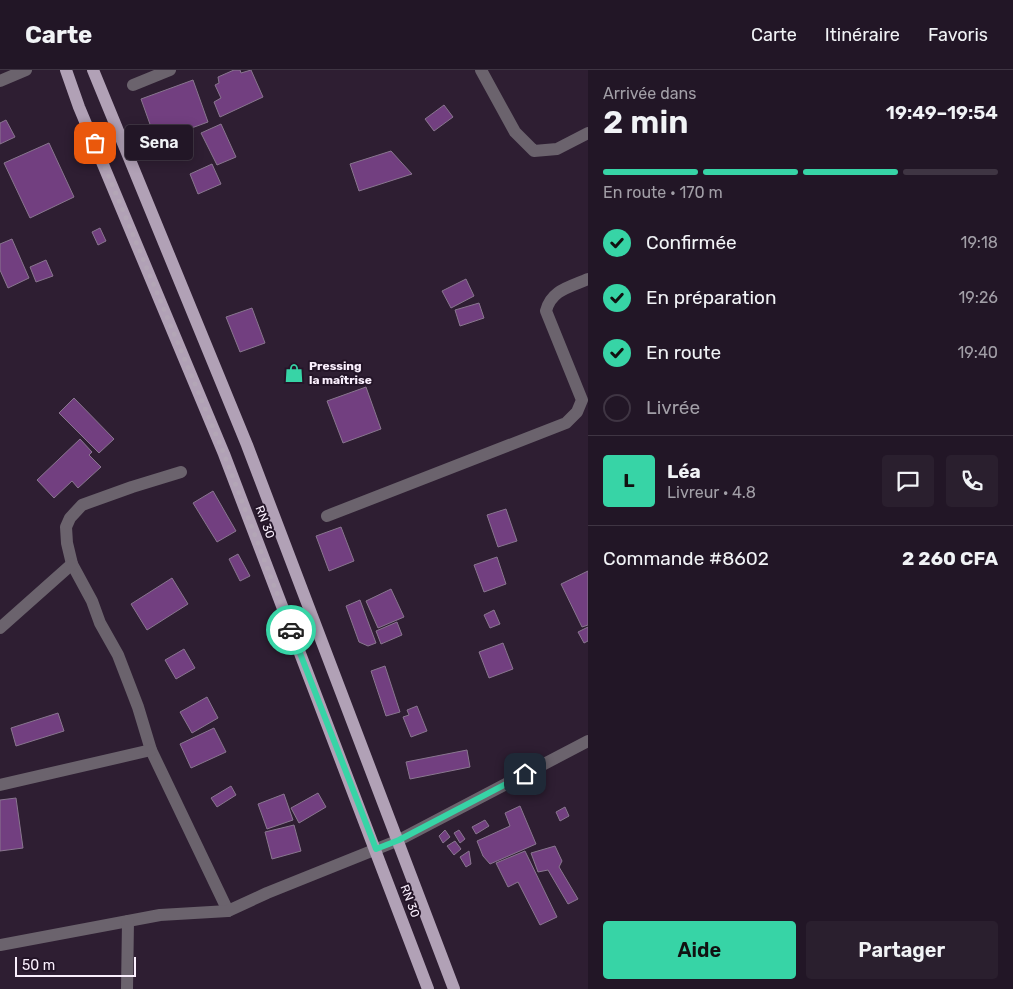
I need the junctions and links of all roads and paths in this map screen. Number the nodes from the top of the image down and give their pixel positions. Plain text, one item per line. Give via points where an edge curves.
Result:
1 (26, 70) edge
2 (66, 70) edge
3 (93, 70) edge
4 (170, 70) edge
5 (481, 70) edge
6 (0, 81) edge
7 (133, 85) dead end
8 (588, 132) edge
9 (588, 280) edge
10 (181, 472) dead end
11 (328, 516) dead end
12 (72, 564) junction
13 (0, 628) edge
14 (588, 741) edge
15 (151, 750) junction
16 (0, 784) edge
17 (399, 840) junction
18 (376, 849) junction
19 (228, 911) junction
20 (128, 921) junction
21 (0, 945) edge
22 (127, 989) edge
23 (428, 989) edge
24 (454, 989) edge

1 - 6 street
2 - 18 main road, RN 30 / RN 30 via 224,454
3 - 17 main road, RN 30 via 247,445
4 - 7 street
5 - 8 street via 515,132 534,151 558,149
9 - 11 street via 555,293 548,301 546,311 582,400 577,412 566,423
10 - 12 street via 82,505 66,527
12 - 13 street
12 - 15 street via 118,655
14 - 17 street
15 - 16 street
15 - 19 street
17 - 18 street
17 - 24 main road, RN 30
18 - 19 street
18 - 23 main road, RN 30 / RN 30
19 - 20 street via 160,915
20 - 21 street
20 - 22 street

